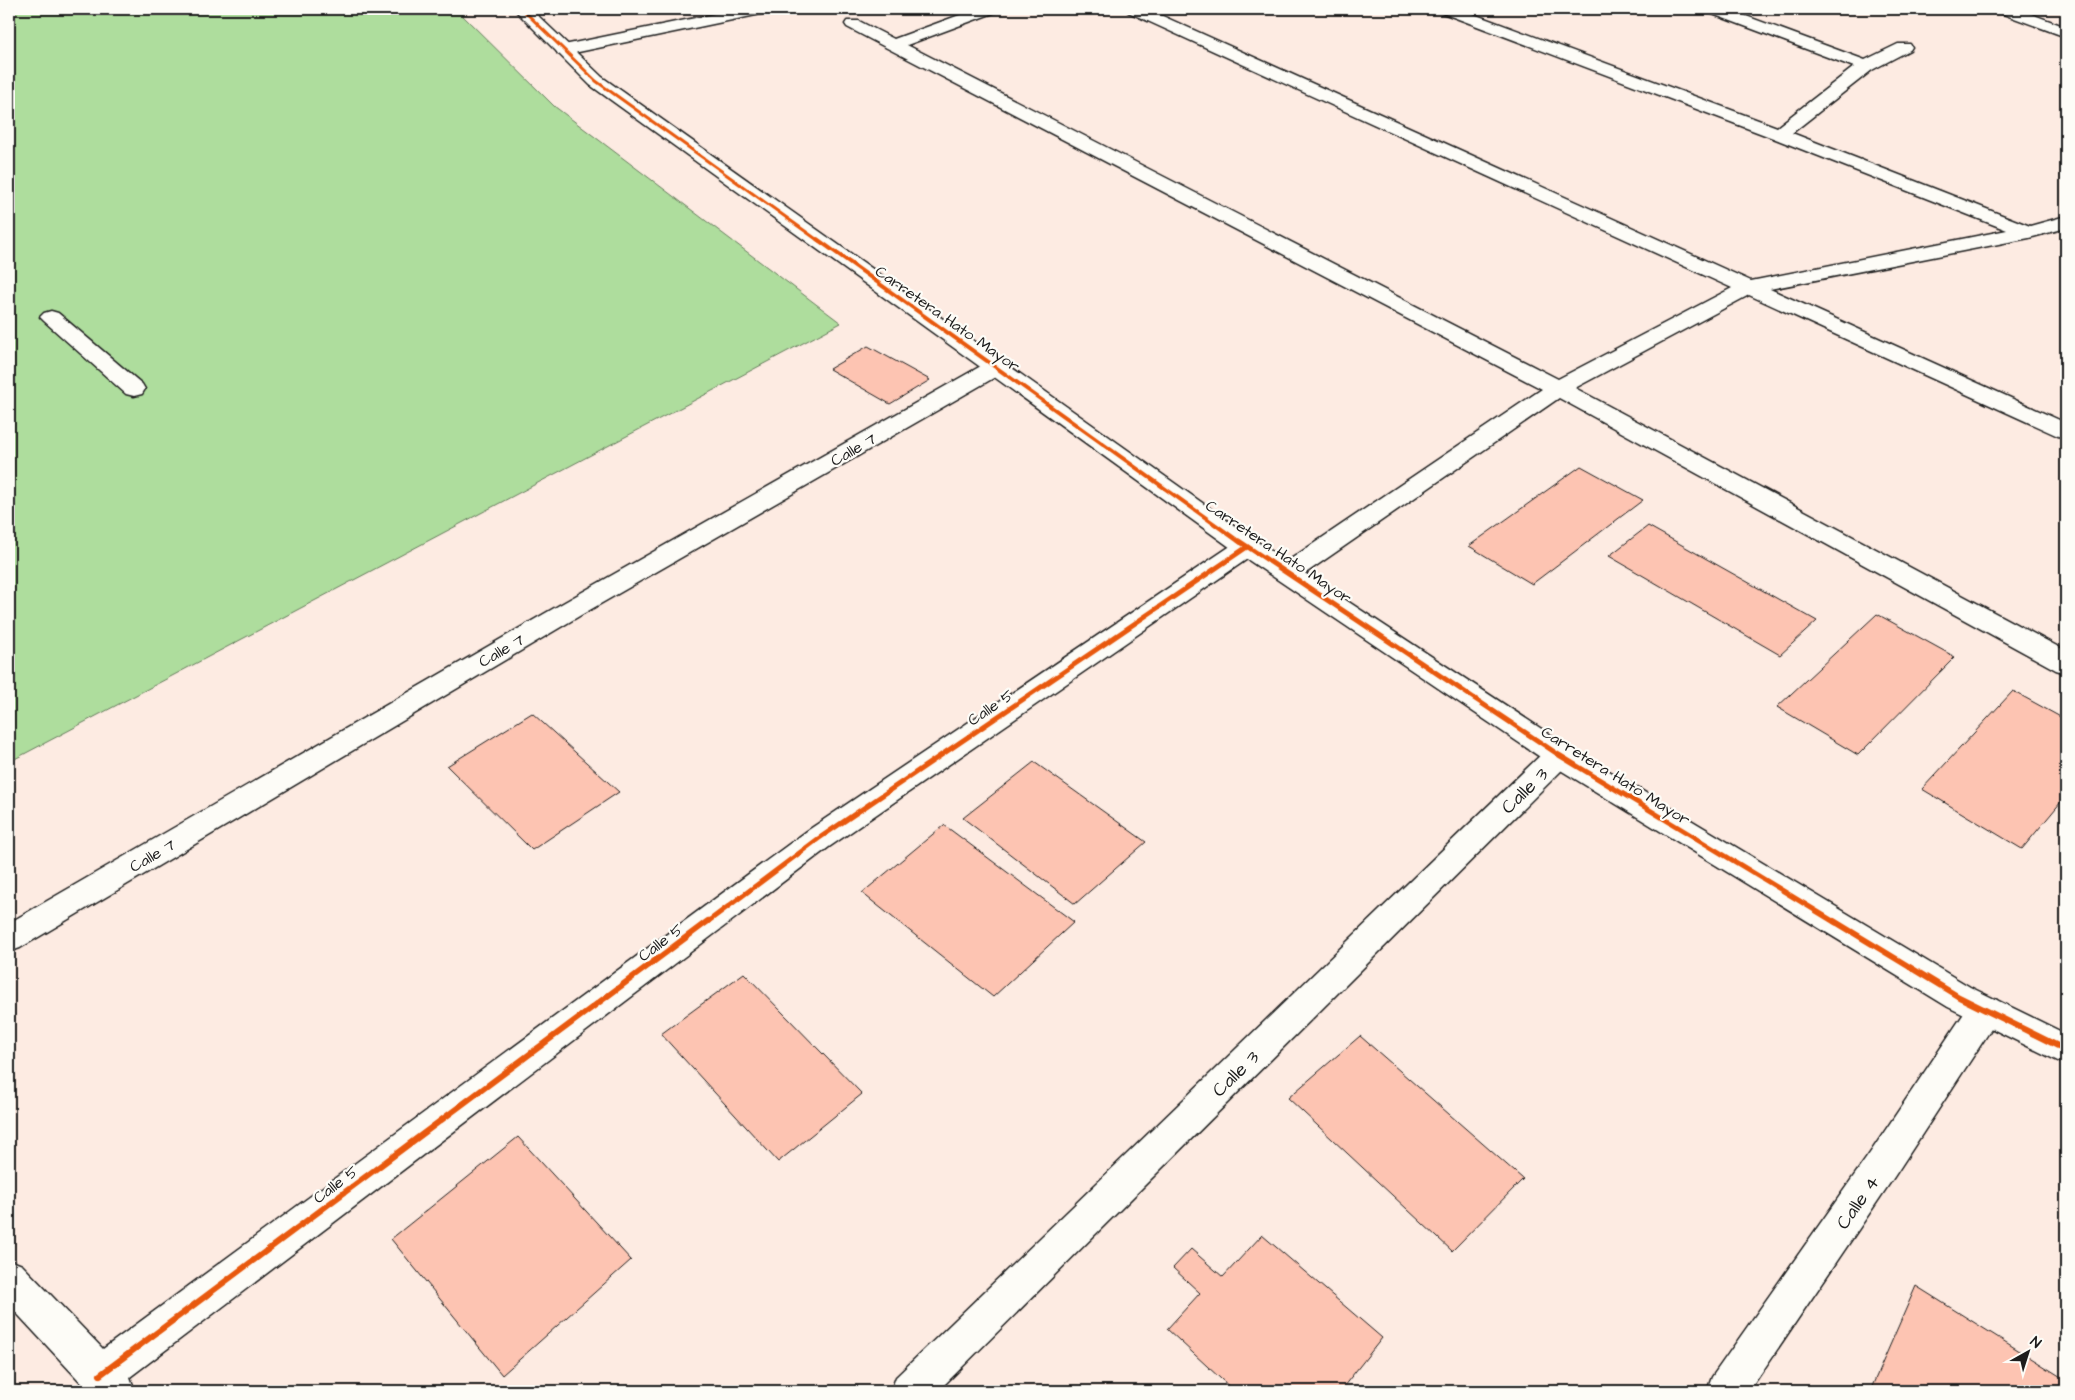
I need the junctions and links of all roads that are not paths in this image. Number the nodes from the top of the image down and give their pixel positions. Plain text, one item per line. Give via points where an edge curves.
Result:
1 (522, 9) edge
2 (761, 9) edge
3 (990, 9) edge
4 (1134, 9) edge
5 (1446, 9) edge
6 (1713, 9) edge
7 (2004, 9) edge
8 (854, 24) dead end
9 (2066, 32) edge
10 (893, 45) junction
11 (1904, 48) dead end
12 (564, 50) junction
13 (1866, 66) junction
14 (1779, 134) junction
15 (2066, 222) edge
16 (2029, 232) junction
17 (1749, 287) junction
18 (51, 317) dead end
19 (996, 367) junction
20 (1558, 388) junction
21 (134, 389) dead end
22 (2066, 431) edge
23 (1247, 546) junction
24 (1288, 573) junction
25 (2066, 663) edge
26 (1559, 755) junction
27 (9, 939) edge
28 (1985, 1010) junction
29 (2066, 1050) edge
30 (9, 1278) edge
31 (108, 1383) edge
32 (910, 1391) edge
33 (1726, 1391) edge

1 - 12 street, Carretera Hato Mayor
2 - 12 street
3 - 10 street
4 - 17 street
5 - 14 street
6 - 13 street
7 - 9 street
8 - 10 street
10 - 20 street
11 - 13 street
12 - 19 street, Carretera Hato Mayor via 596,81
13 - 14 street
14 - 16 street
15 - 16 street
16 - 17 street
17 - 20 street
17 - 22 street
18 - 21 street
19 - 23 street, Carretera Hato Mayor
19 - 27 street, Calle 7 via 572,609
20 - 24 street
20 - 25 street
23 - 24 street, Carretera Hato Mayor
23 - 31 street, Calle 5 via 818,839
24 - 26 street, Carretera Hato Mayor
26 - 28 street, Carretera Hato Mayor via 1959,998
26 - 32 street, Calle 3
28 - 29 street, Carretera Hato Mayor
28 - 33 street, Calle 4
30 - 31 street

